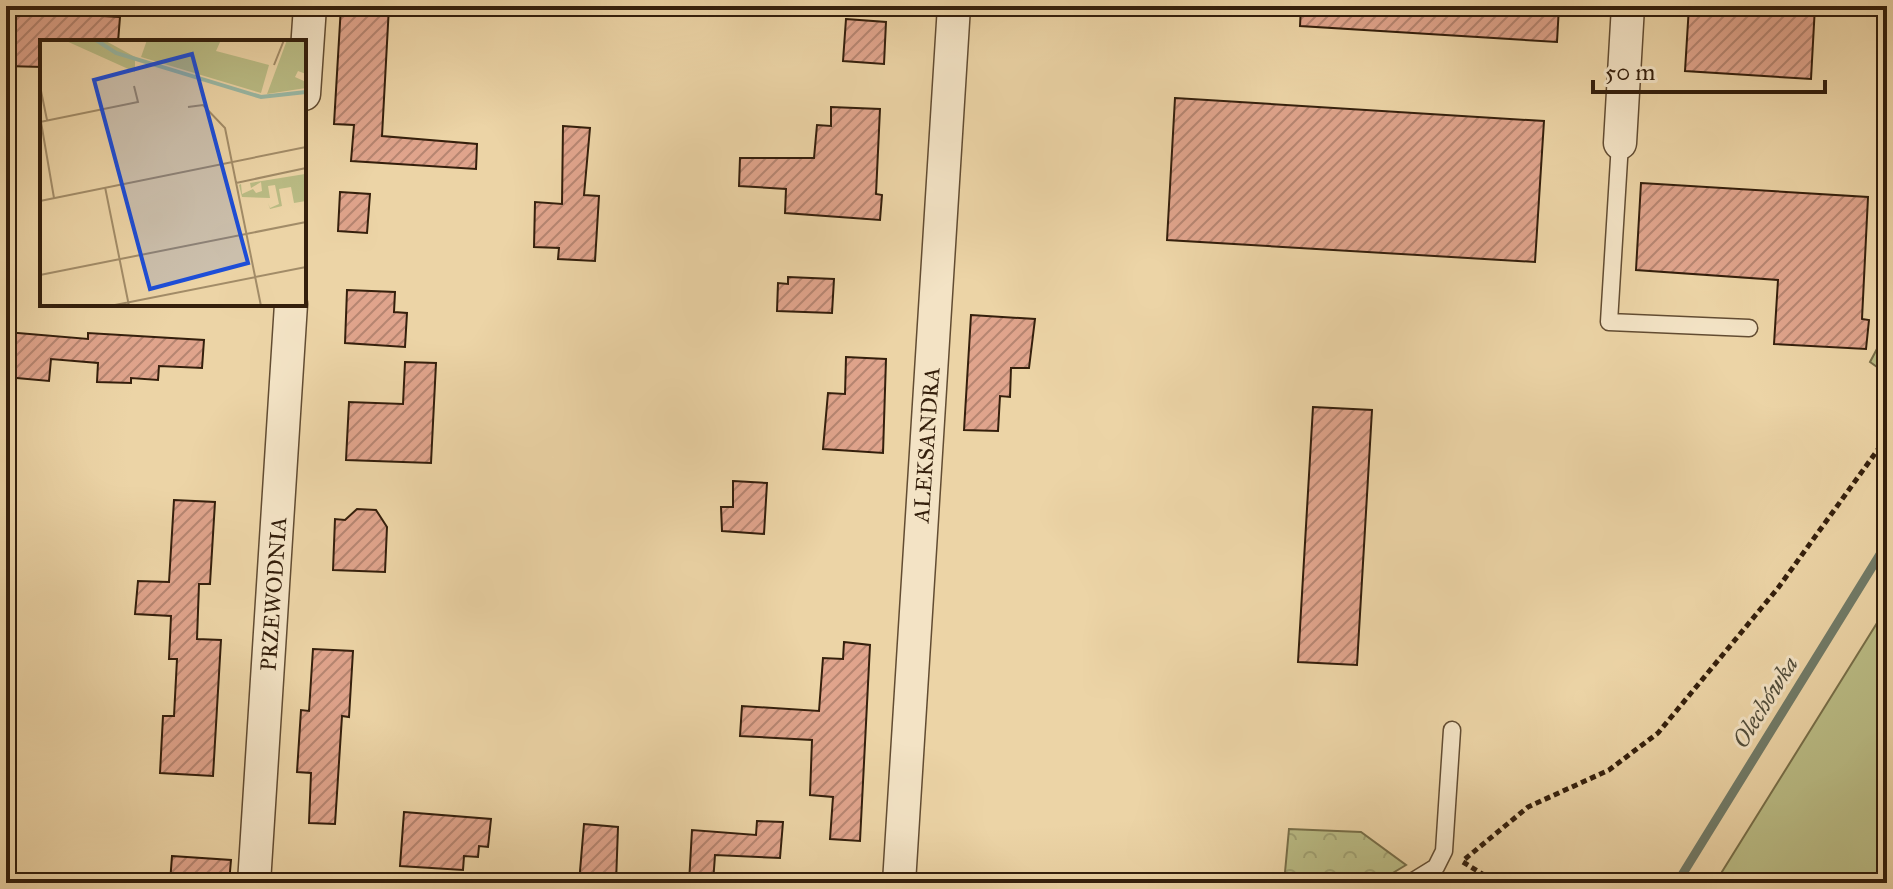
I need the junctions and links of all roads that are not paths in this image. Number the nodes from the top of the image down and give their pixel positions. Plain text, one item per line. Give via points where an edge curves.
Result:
1 (310, 6) edge
2 (954, 6) edge
3 (1628, 6) edge
4 (306, 65) edge
5 (1620, 143) joint
6 (291, 306) edge
7 (1749, 328) dead end
8 (1452, 730) dead end
9 (254, 883) edge
10 (899, 883) edge
11 (1410, 883) edge

1 - 4 street
2 - 10 street, ALEKSANDRA
3 - 5 street
5 - 7 lane via 1609,322
6 - 9 street, PRZEWODNIA
8 - 11 lane via 1444,851 1436,867

